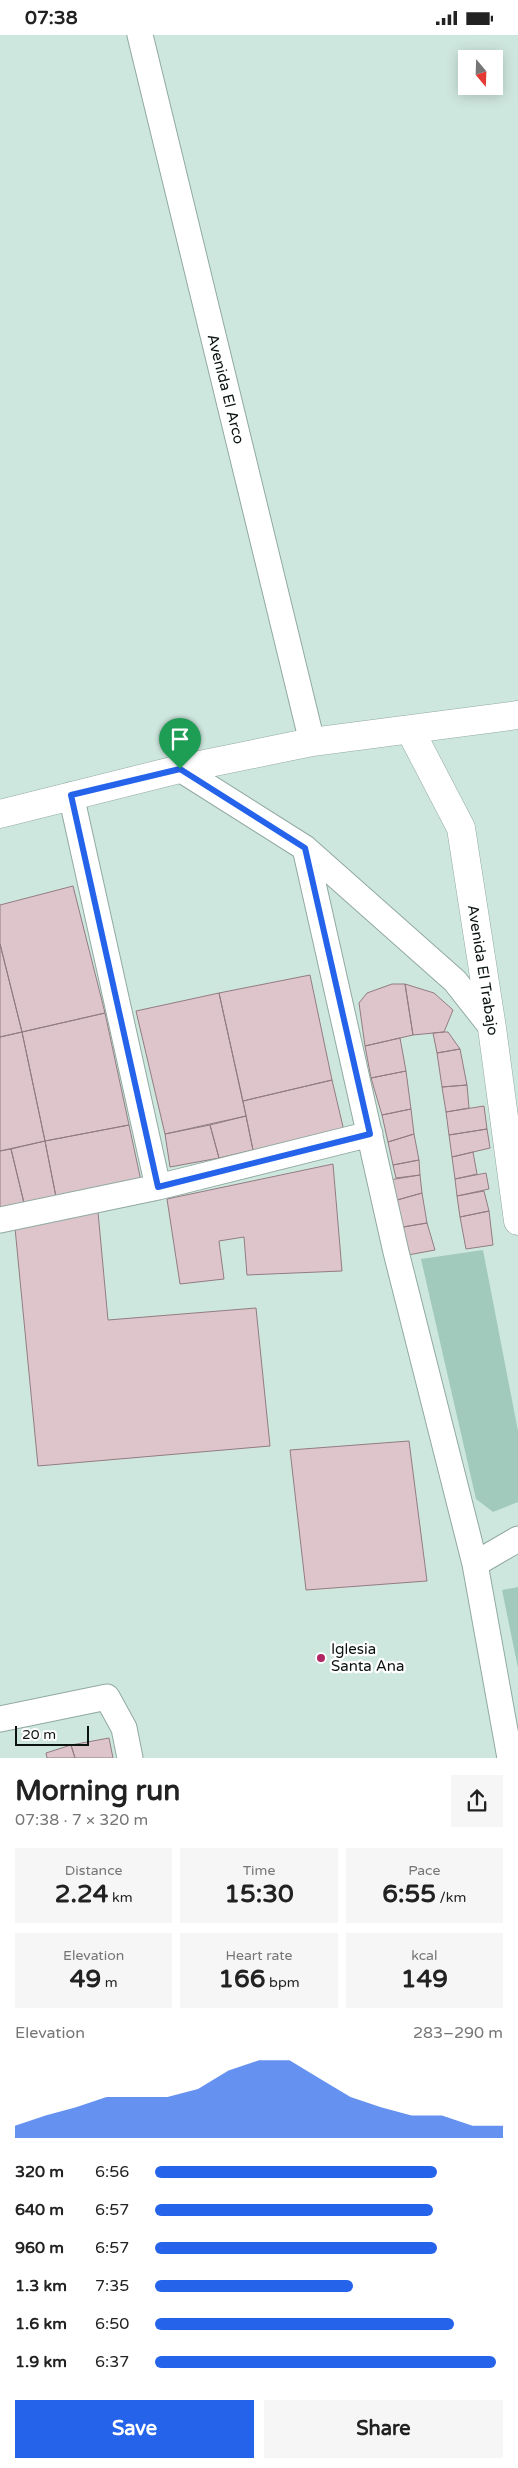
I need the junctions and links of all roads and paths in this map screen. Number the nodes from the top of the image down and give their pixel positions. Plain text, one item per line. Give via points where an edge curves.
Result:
1 (140, 35) edge
2 (518, 715) edge
3 (410, 730) junction
4 (312, 742) junction
5 (180, 769) junction
6 (71, 795) junction
7 (0, 814) edge
8 (305, 848) junction
9 (492, 1028) junction
10 (370, 1134) junction
11 (158, 1187) junction
12 (0, 1220) edge
13 (518, 1221) edge
14 (518, 1539) edge
15 (475, 1564) junction
16 (0, 1719) edge
17 (130, 1758) edge
18 (510, 1758) edge

1 - 4 street, Avenida El Arco
2 - 3 street
3 - 4 street
3 - 9 street, Avenida El Trabajo via 461,828
4 - 5 street
5 - 6 street
5 - 8 street
6 - 7 street
6 - 11 street
8 - 9 street via 455,981
8 - 10 street
9 - 13 street, Avenida El Trabajo
10 - 11 street
10 - 15 street via 396,1252
11 - 12 street
14 - 15 street
15 - 18 street
16 - 17 street via 107,1697 124,1728

